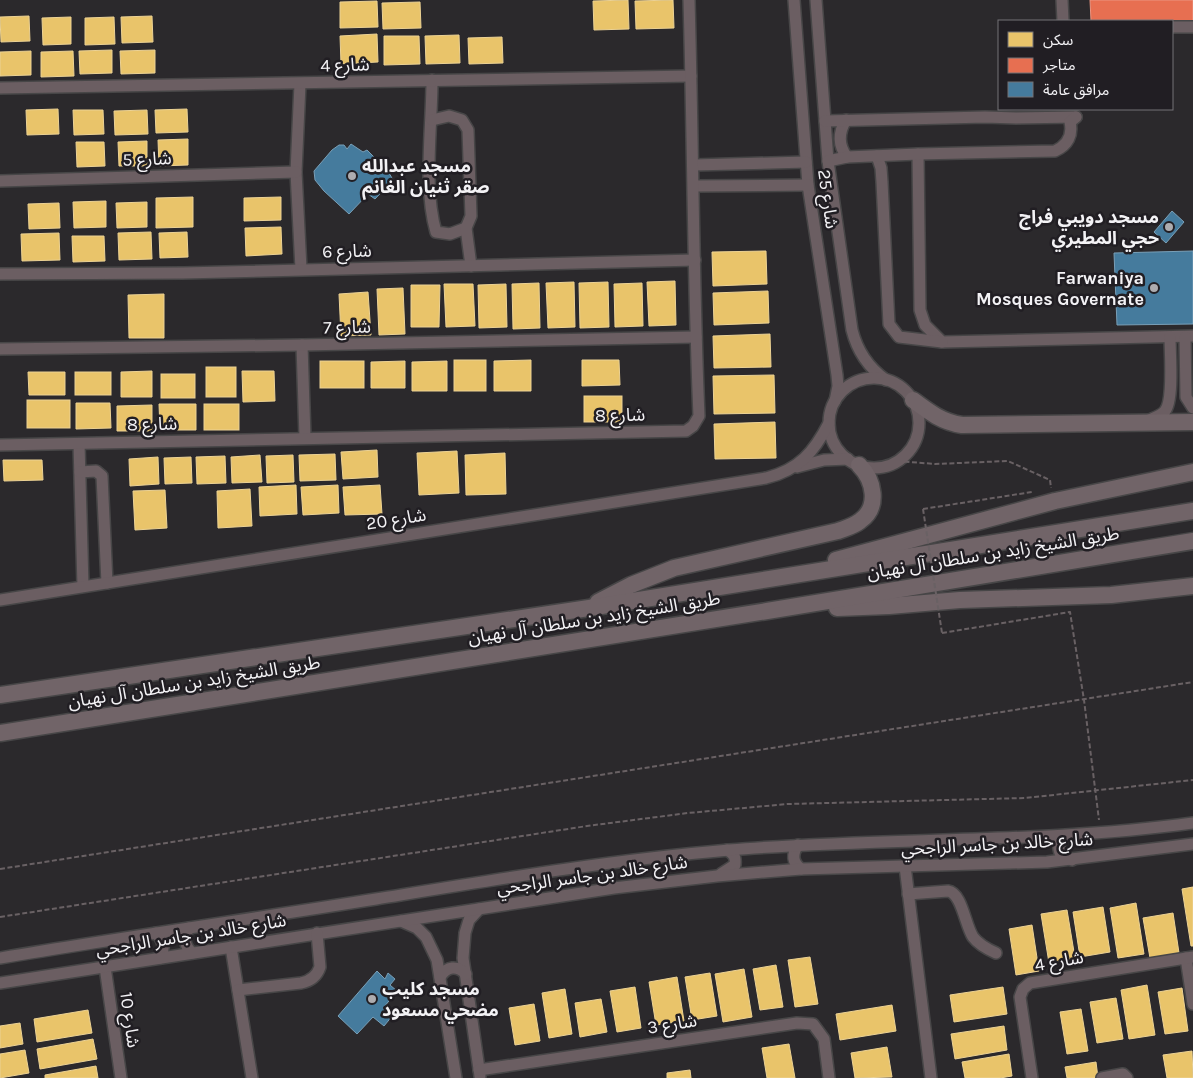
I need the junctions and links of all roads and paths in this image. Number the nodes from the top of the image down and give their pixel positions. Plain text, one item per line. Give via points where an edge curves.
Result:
1 (689, 0) edge
2 (794, 0) edge
3 (816, 0) edge
4 (1062, 0) edge
5 (1063, 20) edge
6 (1173, 27) edge
7 (1193, 27) edge
8 (691, 76) junction
9 (432, 80) junction
10 (300, 84) junction
11 (0, 88) edge
12 (1075, 113) edge
13 (432, 120) junction
14 (846, 120) junction
15 (825, 121) junction
16 (918, 154) junction
17 (877, 156) junction
18 (847, 158) junction
19 (828, 161) junction
20 (806, 162) junction
21 (694, 165) junction
22 (296, 172) junction
23 (0, 182) edge
24 (808, 185) junction
25 (694, 186) junction
26 (466, 228) junction
27 (695, 260) junction
28 (470, 266) junction
29 (301, 269) junction
30 (0, 274) edge
31 (696, 337) junction
32 (1170, 337) junction
33 (1189, 337) edge
34 (942, 342) junction
35 (302, 345) junction
36 (0, 349) edge
37 (886, 380) junction
38 (913, 400) junction
39 (835, 401) junction
40 (1193, 408) edge
41 (1144, 422) junction
42 (1193, 422) edge
43 (829, 423) junction
44 (305, 438) junction
45 (79, 444) junction
46 (0, 445) edge
47 (897, 461) junction
48 (854, 462) junction
49 (795, 467) junction
50 (80, 472) junction
51 (1193, 472) edge
52 (1051, 489) dead end
53 (1031, 492) dead end
54 (1193, 511) edge
55 (1193, 541) edge
56 (762, 580) junction
57 (106, 583) junction
58 (83, 586) junction
59 (1193, 586) edge
60 (0, 600) edge
61 (589, 608) junction
62 (767, 611) junction
63 (1193, 682) edge
64 (0, 696) edge
65 (1084, 700) junction
66 (92, 719) junction
67 (0, 733) edge
68 (0, 744) edge
69 (1193, 780) edge
70 (1095, 791) junction
71 (1193, 823) edge
72 (1100, 832) junction
73 (1066, 836) junction
74 (1193, 844) edge
75 (798, 845) junction
76 (727, 850) junction
77 (1072, 860) junction
78 (905, 866) junction
79 (0, 869) edge
80 (801, 869) junction
81 (717, 876) junction
82 (908, 894) junction
83 (478, 909) junction
84 (0, 917) edge
85 (400, 920) junction
86 (189, 928) junction
87 (156, 933) junction
88 (317, 934) junction
89 (231, 947) junction
90 (192, 953) junction
91 (996, 953) dead end
92 (0, 958) edge
93 (160, 958) junction
94 (1189, 958) edge
95 (104, 967) junction
96 (466, 974) junction
97 (440, 977) junction
98 (0, 983) edge
99 (238, 990) junction
100 (1193, 1004) edge
101 (480, 1074) edge
102 (121, 1078) edge
103 (252, 1078) edge
104 (456, 1078) edge
105 (829, 1078) edge
106 (931, 1078) edge
107 (1032, 1078) edge
108 (1102, 1078) edge
109 (1128, 1078) edge

1 - 8 street, شارع 8
2 - 20 street, شارع 25
3 - 15 street, شارع 25
4 - 5 street
6 - 7 street
8 - 9 street, شارع 4
8 - 21 street, شارع 8
9 - 10 street, شارع 4
9 - 13 street
10 - 11 street, شارع 4
10 - 22 street
12 - 14 street via 1016,118
12 - 16 street via 1070,122 1067,143 1055,151
13 - 26 street via 449,116 462,120 468,130 471,216
13 - 26 street via 429,146 432,217 436,232 450,234
14 - 15 street
14 - 18 street via 840,136 841,148
15 - 19 street, شارع 25
16 - 17 street
16 - 34 street via 920,310 925,325
17 - 18 street
17 - 34 street via 882,182 889,324 898,337
18 - 19 street
19 - 37 street, شارع 25 via 854,336 866,360
20 - 21 street
20 - 24 street, شارع 25
21 - 25 street, شارع 8
22 - 23 street, شارع 5
22 - 29 street
24 - 25 street
24 - 39 street, شارع 25 via 837,374
25 - 27 street, شارع 8
26 - 28 street
27 - 28 street, شارع 6
27 - 31 street, شارع 8
28 - 29 street, شارع 6
29 - 30 street, شارع 6
31 - 35 street, شارع 7
31 - 44 street, شارع 8 via 699,416 694,426 686,431
32 - 33 street
32 - 34 street
32 - 41 street via 1169,404 1161,415
33 - 40 street via 1186,397
35 - 36 street, شارع 7
35 - 44 street
37 - 38 street via 903,388
37 - 39 street via 858,381
38 - 41 highway via 941,420 962,425
38 - 47 street via 919,422 917,437 909,451
39 - 43 street
41 - 42 highway
43 - 48 street via 836,446
43 - 49 street, شارع 20 via 813,449
44 - 45 street, شارع 8
45 - 46 street, شارع 8
45 - 50 street
47 - 48 street via 875,468
47 - 52 path via 935,464 1008,461 1050,480
48 - 49 street, شارع 20 via 824,460
48 - 61 highway via 866,472 872,496 871,509 857,524 662,572
49 - 57 street, شارع 20 via 778,475 752,480
50 - 57 street via 96,471 102,476
50 - 58 street
51 - 56 highway via 1055,501
53 - 65 path, bridge via 923,509 942,632 1070,612
54 - 56 highway, طريق الشيخ زايد بن سلطان آل نهيان
55 - 62 highway, طريق الشيخ زايد بن سلطان آل نهيان
56 - 61 highway, طريق الشيخ زايد بن سلطان آل نهيان
57 - 58 street, شارع 20
58 - 60 street, شارع 20
59 - 62 highway via 1111,596 960,600
61 - 64 highway, طريق الشيخ زايد بن سلطان آل نهيان
62 - 66 highway, طريق الشيخ زايد بن سلطان آل نهيان
63 - 65 path
65 - 70 path
65 - 79 path
66 - 67 highway, طريق الشيخ زايد بن سلطان آل نهيان
66 - 68 highway
69 - 70 path
70 - 72 path
70 - 84 path via 1025,798 788,804 688,813
71 - 72 street, شارع خالد بن جاسر الراجحي
72 - 73 street, شارع خالد بن جاسر الراجحي
73 - 75 street, شارع خالد بن جاسر الراجحي
73 - 77 street via 1058,848 1060,854
74 - 77 street, شارع خالد بن جاسر الراجحي
75 - 76 street, شارع خالد بن جاسر الراجحي
75 - 80 street via 793,860
76 - 81 street via 734,854 735,866
76 - 86 street, شارع خالد بن جاسر الراجحي via 609,863
77 - 78 street, شارع خالد بن جاسر الراجحي
78 - 80 street, شارع خالد بن جاسر الراجحي
78 - 82 street
80 - 81 street, شارع خالد بن جاسر الراجحي
81 - 83 street, شارع خالد بن جاسر الراجحي
82 - 91 street via 954,892 972,936
82 - 106 street
83 - 85 street, شارع خالد بن جاسر الراجحي
83 - 96 street via 469,920 465,933 463,958
85 - 88 street, شارع خالد بن جاسر الراجحي
85 - 97 street via 417,928 426,937 437,960
86 - 87 street, شارع خالد بن جاسر الراجحي
86 - 90 street via 185,944
87 - 92 street, شارع خالد بن جاسر الراجحي
87 - 93 street via 162,942
88 - 89 street, شارع خالد بن جاسر الراجحي
88 - 99 street via 320,966 311,979
89 - 90 street, شارع خالد بن جاسر الراجحي
89 - 99 street
90 - 93 street, شارع خالد بن جاسر الراجحي
93 - 95 street, شارع خالد بن جاسر الراجحي
94 - 100 street
94 - 107 street, شارع 4 via 1030,983 1020,997
95 - 98 street, شارع خالد بن جاسر الراجحي
95 - 102 street, شارع 10
96 - 97 street via 449,968
96 - 101 street
97 - 104 street
99 - 103 street
101 - 105 street, شارع 3 via 797,1023 813,1024 824,1039
108 - 109 street via 1123,1074

